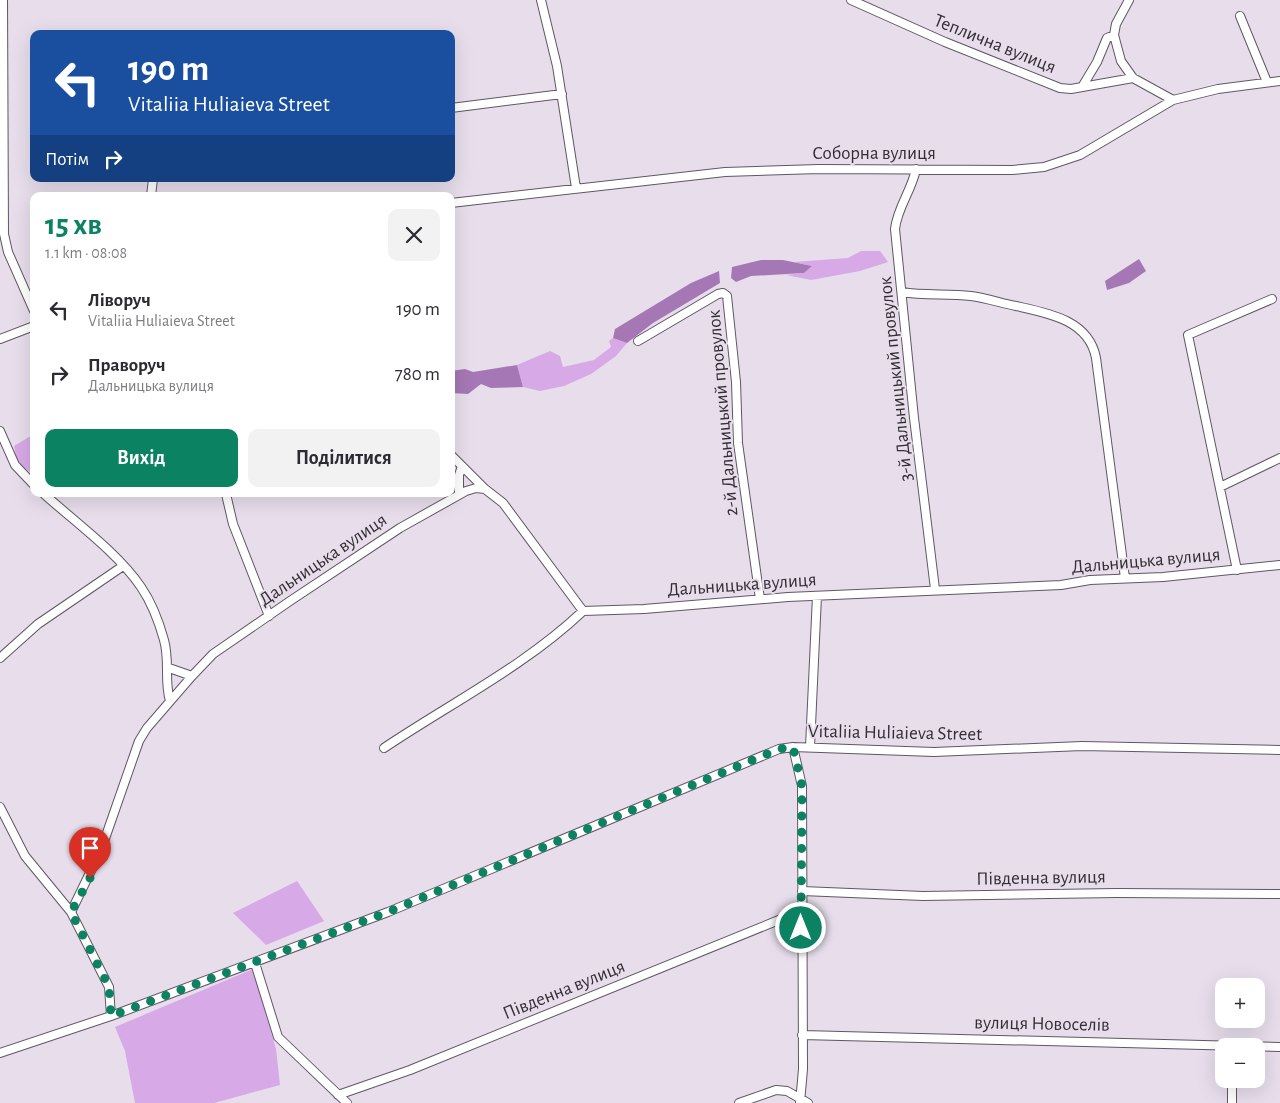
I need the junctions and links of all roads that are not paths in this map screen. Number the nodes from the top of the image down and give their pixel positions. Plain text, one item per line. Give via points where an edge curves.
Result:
1 (3, 0) edge
2 (541, 0) edge
3 (851, 0) edge
4 (1128, 0) edge
5 (1240, 16) dead end
6 (1114, 35) junction
7 (1, 56) edge
8 (1133, 78) junction
9 (1280, 81) edge
10 (1267, 82) junction
11 (1082, 87) junction
12 (562, 94) junction
13 (1173, 100) junction
14 (455, 107) edge
15 (916, 169) junction
16 (576, 188) junction
17 (1, 202) edge
18 (455, 203) edge
19 (902, 292) junction
20 (1272, 299) dead end
21 (30, 302) edge
22 (30, 328) edge
23 (0, 339) edge
24 (638, 341) dead end
25 (0, 431) edge
26 (1280, 458) edge
27 (455, 459) edge
28 (462, 466) junction
29 (30, 481) edge
30 (1220, 487) junction
31 (485, 489) junction
32 (459, 494) junction
33 (455, 496) edge
34 (47, 497) edge
35 (227, 497) edge
36 (454, 497) edge
37 (1280, 565) edge
38 (123, 566) junction
39 (1237, 570) junction
40 (1125, 578) junction
41 (935, 589) junction
42 (817, 596) junction
43 (760, 599) junction
44 (583, 610) junction
45 (270, 616) junction
46 (0, 658) edge
47 (169, 668) junction
48 (192, 676) junction
49 (170, 701) junction
50 (793, 747) junction
51 (384, 748) dead end
52 (810, 748) junction
53 (1280, 750) edge
54 (0, 807) edge
55 (802, 891) junction
56 (1280, 894) edge
57 (801, 911) junction
58 (71, 912) junction
59 (256, 963) junction
60 (111, 1016) junction
61 (802, 1036) junction
62 (1215, 1045) edge
63 (1265, 1046) edge
64 (1280, 1047) edge
65 (0, 1053) edge
66 (1232, 1088) edge
67 (338, 1094) junction
68 (803, 1102) edge
69 (347, 1103) edge
70 (738, 1103) edge
71 (1232, 1103) edge

1 - 7 street
2 - 12 street
3 - 11 street, Теплична вулиця via 1052,86 1065,89
4 - 6 street
5 - 10 street
6 - 8 street via 1121,60
6 - 11 street via 1107,38
7 - 17 street
8 - 11 street, Теплична вулиця
8 - 13 street
9 - 10 street, Соборна вулиця
10 - 13 street, Соборна вулиця
12 - 14 street
12 - 16 street
13 - 15 street, Соборна вулиця via 1080,155 1053,165 1012,170
15 - 16 street, Соборна вулиця via 725,172
15 - 19 street, 3-й Дальницький провулок via 912,187 896,223
16 - 18 street, Соборна вулиця
17 - 21 street via 8,252
19 - 40 street via 970,296 1046,313 1074,324 1087,336 1096,358
19 - 41 street, 3-й Дальницький провулок
20 - 30 street via 1188,335
22 - 23 street
24 - 43 street, 2-й Дальницький провулок via 718,294 727,296 736,382 738,443
25 - 29 street via 15,465
26 - 30 street
27 - 28 street
28 - 31 street
28 - 32 street
30 - 39 street
31 - 32 street, Дальницька вулиця via 472,488
31 - 44 street via 503,503
32 - 33 street, Дальницька вулиця
34 - 38 street
35 - 45 street via 233,524
36 - 45 street, Дальницька вулиця via 400,528
37 - 39 street, Дальницька вулиця
38 - 46 street via 38,624
38 - 47 street via 150,602 164,641
39 - 40 street, Дальницька вулиця
40 - 41 street, Дальницька вулиця
41 - 42 street, Дальницька вулиця
42 - 43 street, Дальницька вулиця
42 - 52 street
43 - 44 street, Дальницька вулиця via 644,609
44 - 51 street via 521,659
45 - 48 street, Дальницька вулиця via 213,654
47 - 48 street
47 - 49 street via 167,688
48 - 49 street, Дальницька вулиця
49 - 58 street, Дальницька вулиця via 139,741 101,850
50 - 52 street, Vitaliia Huliaieva Street
50 - 55 street via 802,786
50 - 59 street, Vitaliia Huliaieva Street via 779,749 388,912
52 - 53 street, Vitaliia Huliaieva Street via 934,752 1082,746
54 - 58 street via 26,856
55 - 56 street, Південна вулиця via 924,896
55 - 57 street
57 - 61 street
57 - 67 street, Південна вулиця via 410,1070
58 - 60 street via 109,987
59 - 60 street, Vitaliia Huliaieva Street
59 - 67 street via 278,1037
60 - 65 street
61 - 62 street, вулиця Новоселів
61 - 68 street
63 - 64 street, вулиця Новоселів
66 - 71 street
67 - 69 street
68 - 70 street via 787,1091 776,1090

